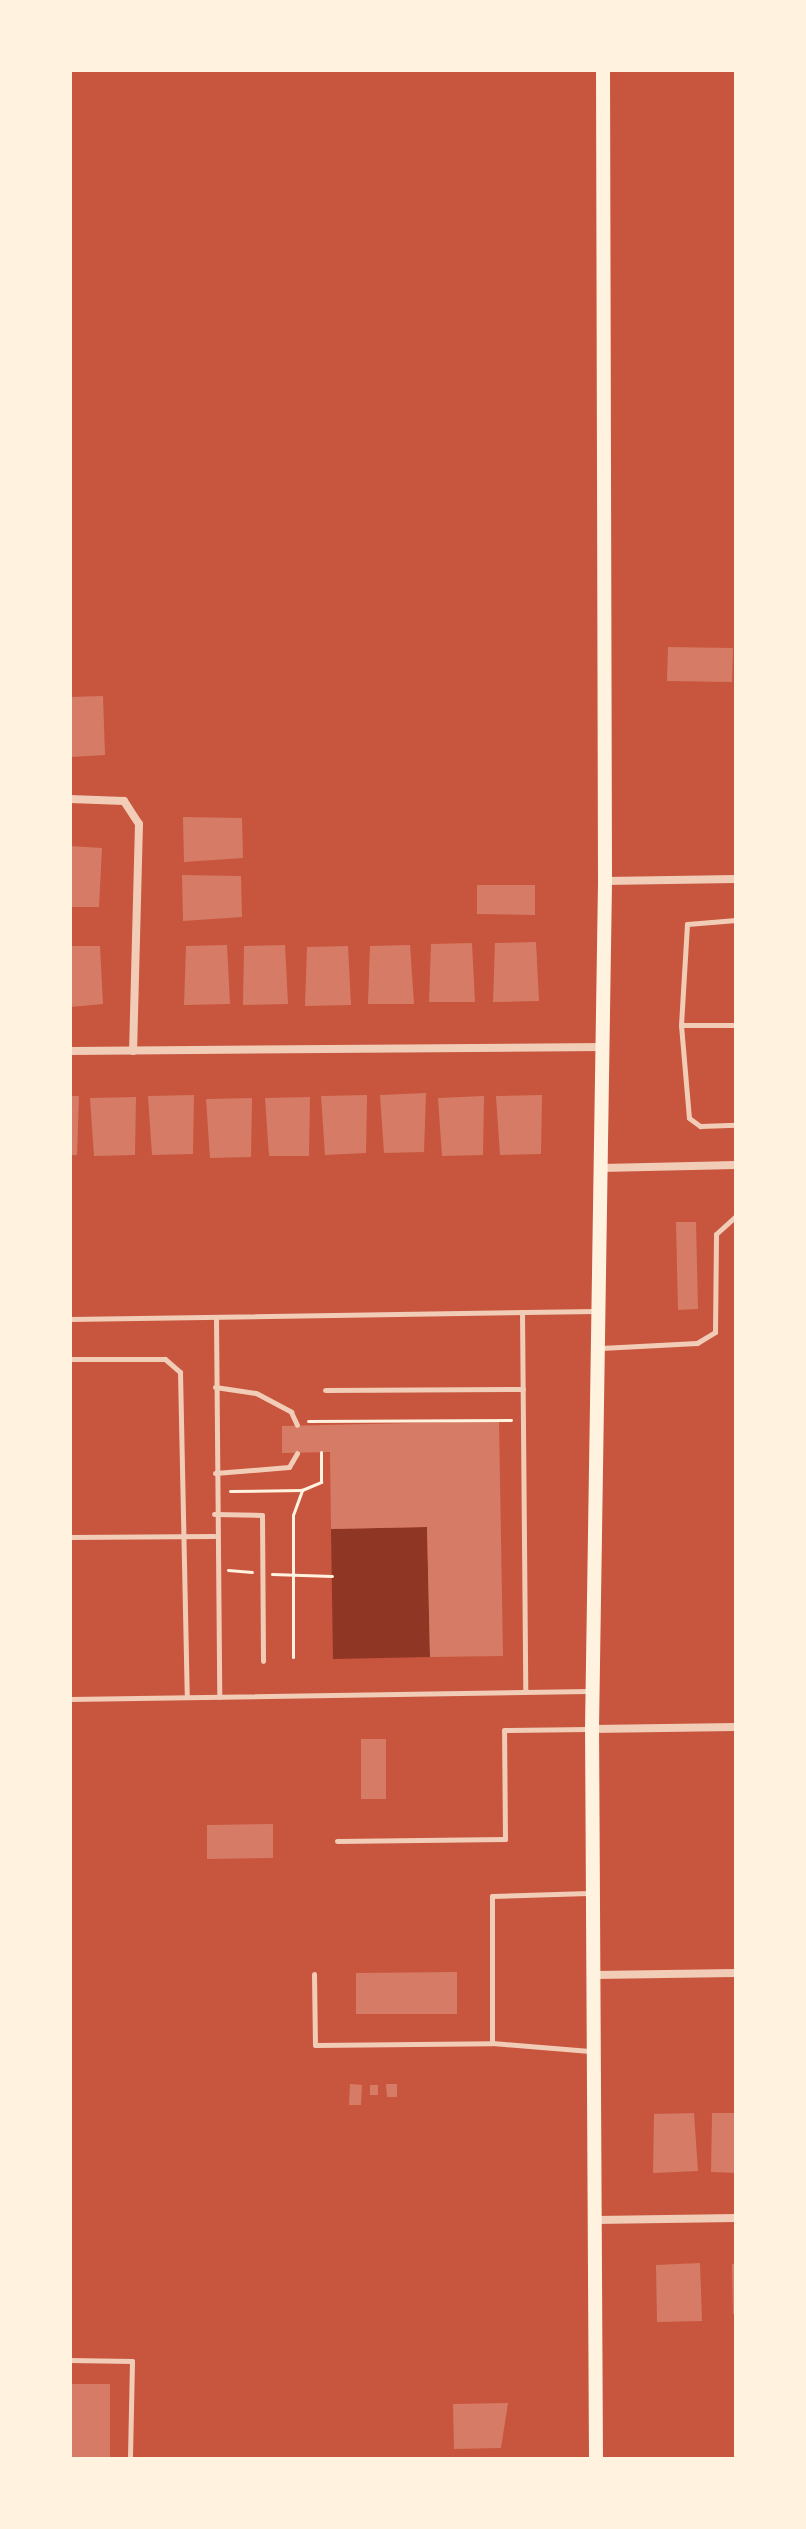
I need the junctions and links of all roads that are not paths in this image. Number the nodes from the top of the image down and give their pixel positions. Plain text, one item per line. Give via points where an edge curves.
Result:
1 (603, 70) edge
2 (70, 799) edge
3 (736, 879) edge
4 (605, 881) junction
5 (736, 920) edge
6 (681, 1025) junction
7 (736, 1025) edge
8 (604, 1047) junction
9 (70, 1051) edge
10 (133, 1051) junction
11 (736, 1125) edge
12 (736, 1165) edge
13 (602, 1168) junction
14 (736, 1216) edge
15 (596, 1311) junction
16 (522, 1312) junction
17 (70, 1319) edge
18 (216, 1319) junction
19 (596, 1348) junction
20 (70, 1359) edge
21 (215, 1387) junction
22 (523, 1389) junction
23 (325, 1390) dead end
24 (296, 1423) road end
25 (297, 1453) dead end
26 (215, 1473) junction
27 (214, 1514) junction
28 (184, 1536) junction
29 (214, 1536) junction
30 (70, 1537) edge
31 (263, 1661) dead end
32 (592, 1691) junction
33 (525, 1692) junction
34 (187, 1697) junction
35 (219, 1697) junction
36 (70, 1699) edge
37 (736, 1727) edge
38 (592, 1729) junction
39 (337, 1841) dead end
40 (594, 1893) junction
41 (736, 1973) edge
42 (314, 1974) dead end
43 (595, 1975) junction
44 (492, 2043) junction
45 (596, 2051) junction
46 (736, 2218) edge
47 (596, 2220) junction
48 (70, 2360) edge
49 (130, 2459) edge
50 (596, 2459) edge

1 - 4 main road
2 - 10 street via 124,801 139,824
3 - 4 street
4 - 8 main road
5 - 6 lane via 687,924
6 - 7 lane
6 - 11 lane via 689,1118 700,1126
8 - 10 street
8 - 13 main road
9 - 10 street
12 - 13 street
13 - 15 main road
14 - 19 lane via 716,1234 715,1332 697,1343
15 - 16 lane
15 - 19 main road
16 - 18 lane
16 - 22 lane
17 - 18 lane
18 - 21 lane
19 - 32 main road
20 - 28 lane via 176,1361
21 - 24 lane via 256,1393
21 - 26 lane
22 - 23 lane
22 - 33 lane
25 - 26 lane via 289,1467
26 - 27 lane
27 - 29 lane
27 - 31 lane via 262,1515
28 - 29 lane
28 - 30 lane
28 - 34 lane
29 - 35 lane
32 - 33 lane
32 - 38 main road
33 - 35 lane
34 - 35 lane
34 - 36 lane
37 - 38 street
38 - 39 lane via 504,1730 505,1839
38 - 40 main road
40 - 43 main road
40 - 44 lane via 492,1896
41 - 43 street
42 - 44 lane via 315,2045
43 - 45 main road
44 - 45 lane
45 - 47 main road
46 - 47 street
47 - 50 main road
48 - 49 lane via 132,2361

